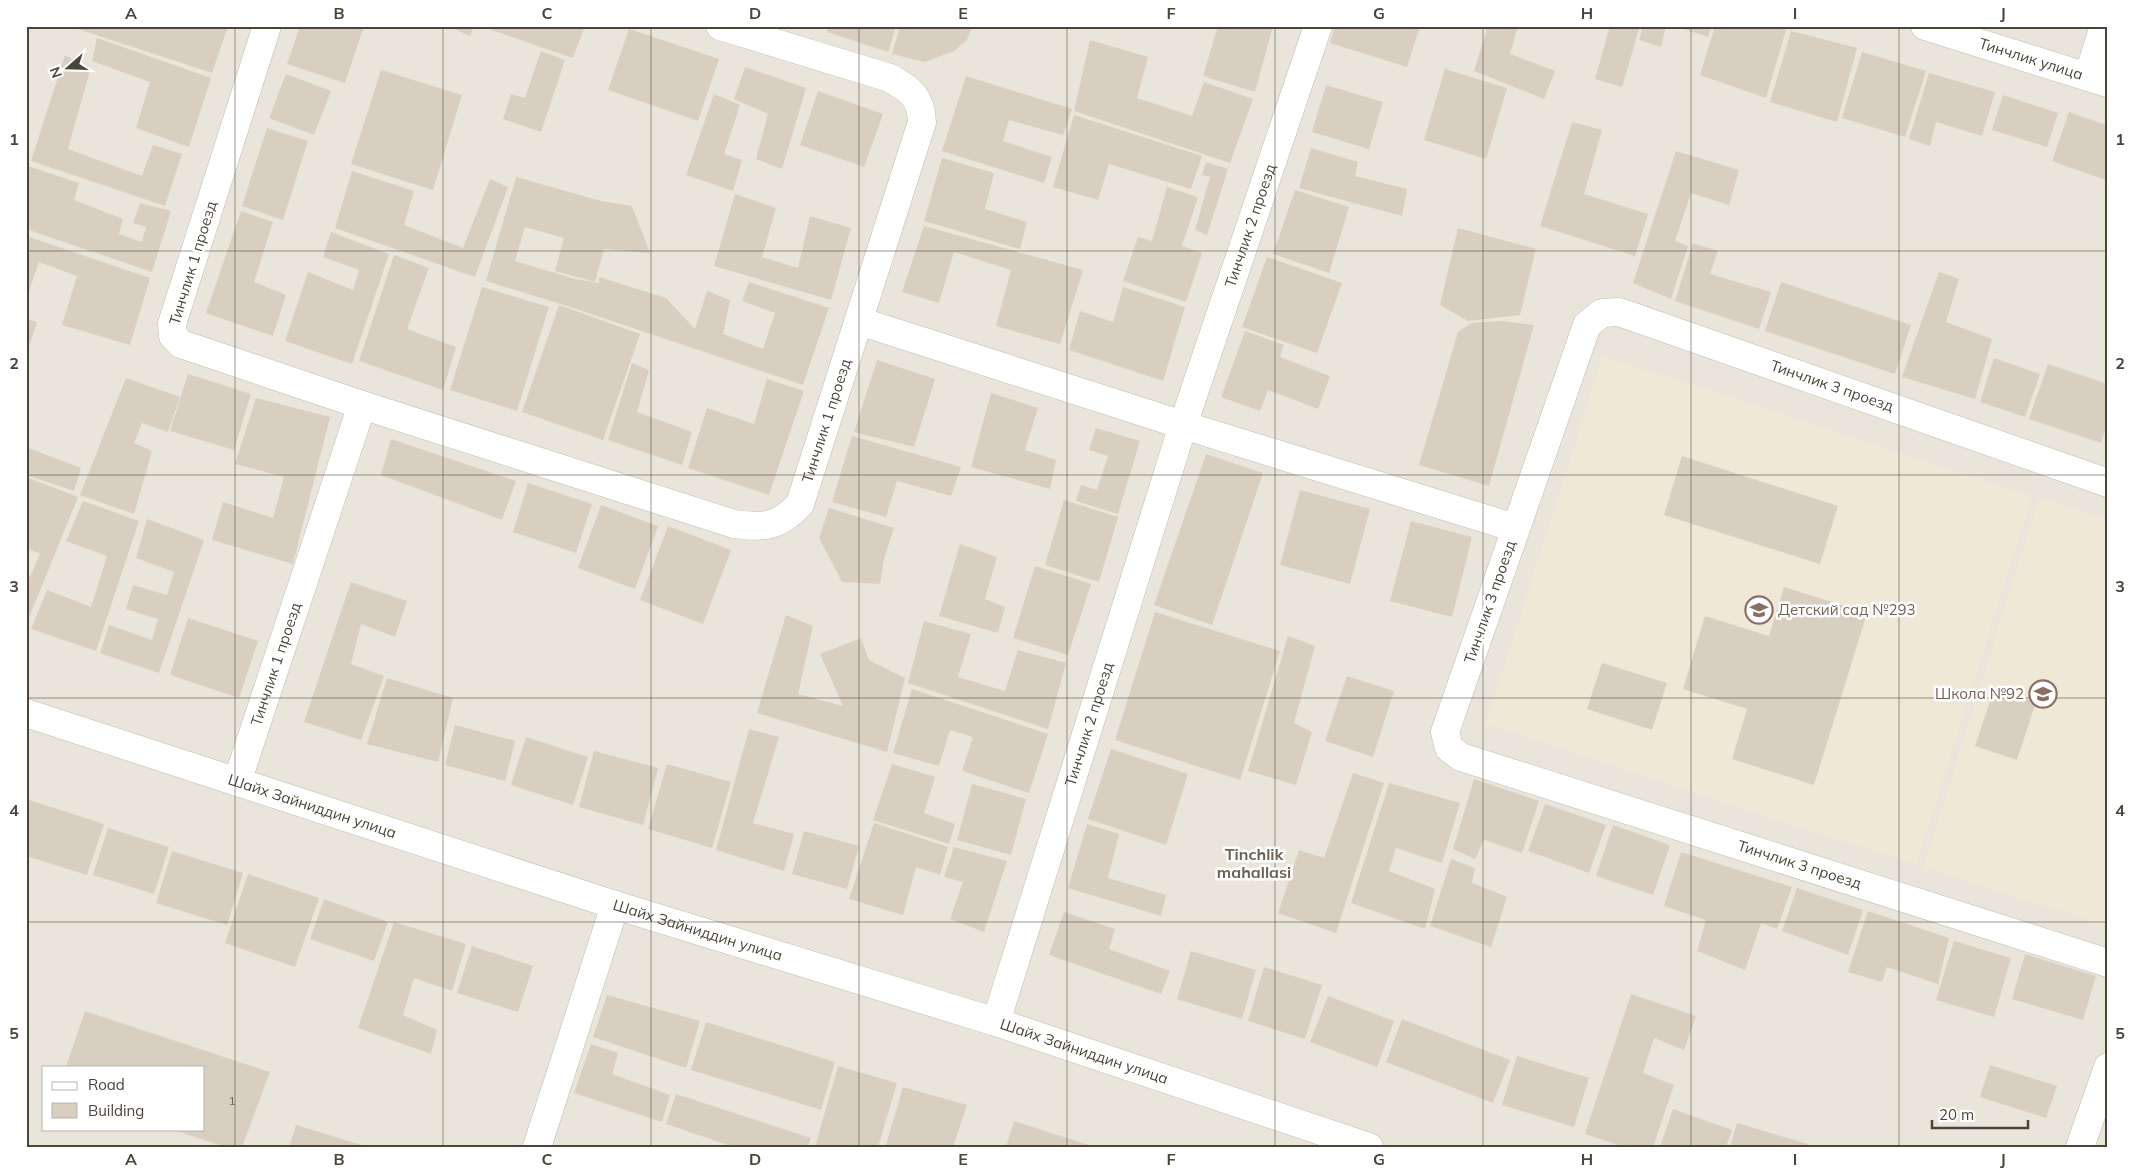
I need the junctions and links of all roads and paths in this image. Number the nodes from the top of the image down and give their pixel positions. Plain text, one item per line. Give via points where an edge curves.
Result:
1 (267, 26) edge
2 (720, 26) edge
3 (1318, 26) edge
4 (1925, 26) edge
5 (2104, 26) edge
6 (2098, 80) edge
7 (859, 321) junction
8 (362, 405) junction
9 (1183, 425) junction
10 (2108, 483) edge
11 (1515, 528) junction
12 (26, 713) edge
13 (237, 782) junction
14 (615, 905) junction
15 (2108, 962) edge
16 (996, 1022) junction
17 (2108, 1067) edge
18 (537, 1147) edge
19 (1369, 1147) edge
20 (2080, 1147) edge

1 - 8 street, Тинчлик 1 проезд via 172,324 173,336 181,344
2 - 7 street, Тинчлик 1 проезд via 890,78 905,86 921,108 922,122
3 - 9 street, Тинчлик 2 проезд
4 - 6 street, Тинчлик улица
5 - 6 street
7 - 8 street, Тинчлик 1 проезд via 800,504 787,518 772,525 734,524
7 - 9 street
8 - 13 street, Тинчлик 1 проезд
9 - 11 street
9 - 16 street, Тинчлик 2 проезд
10 - 11 street, Тинчлик 3 проезд via 1619,312 1602,313 1587,325
11 - 15 street, Тинчлик 3 проезд via 1445,732 1449,748 1461,757
12 - 13 street, Шайх Зайниддин улица
13 - 14 street, Шайх Зайниддин улица
14 - 16 street, Шайх Зайниддин улица
14 - 18 street
16 - 19 street, Шайх Зайниддин улица
17 - 20 street

